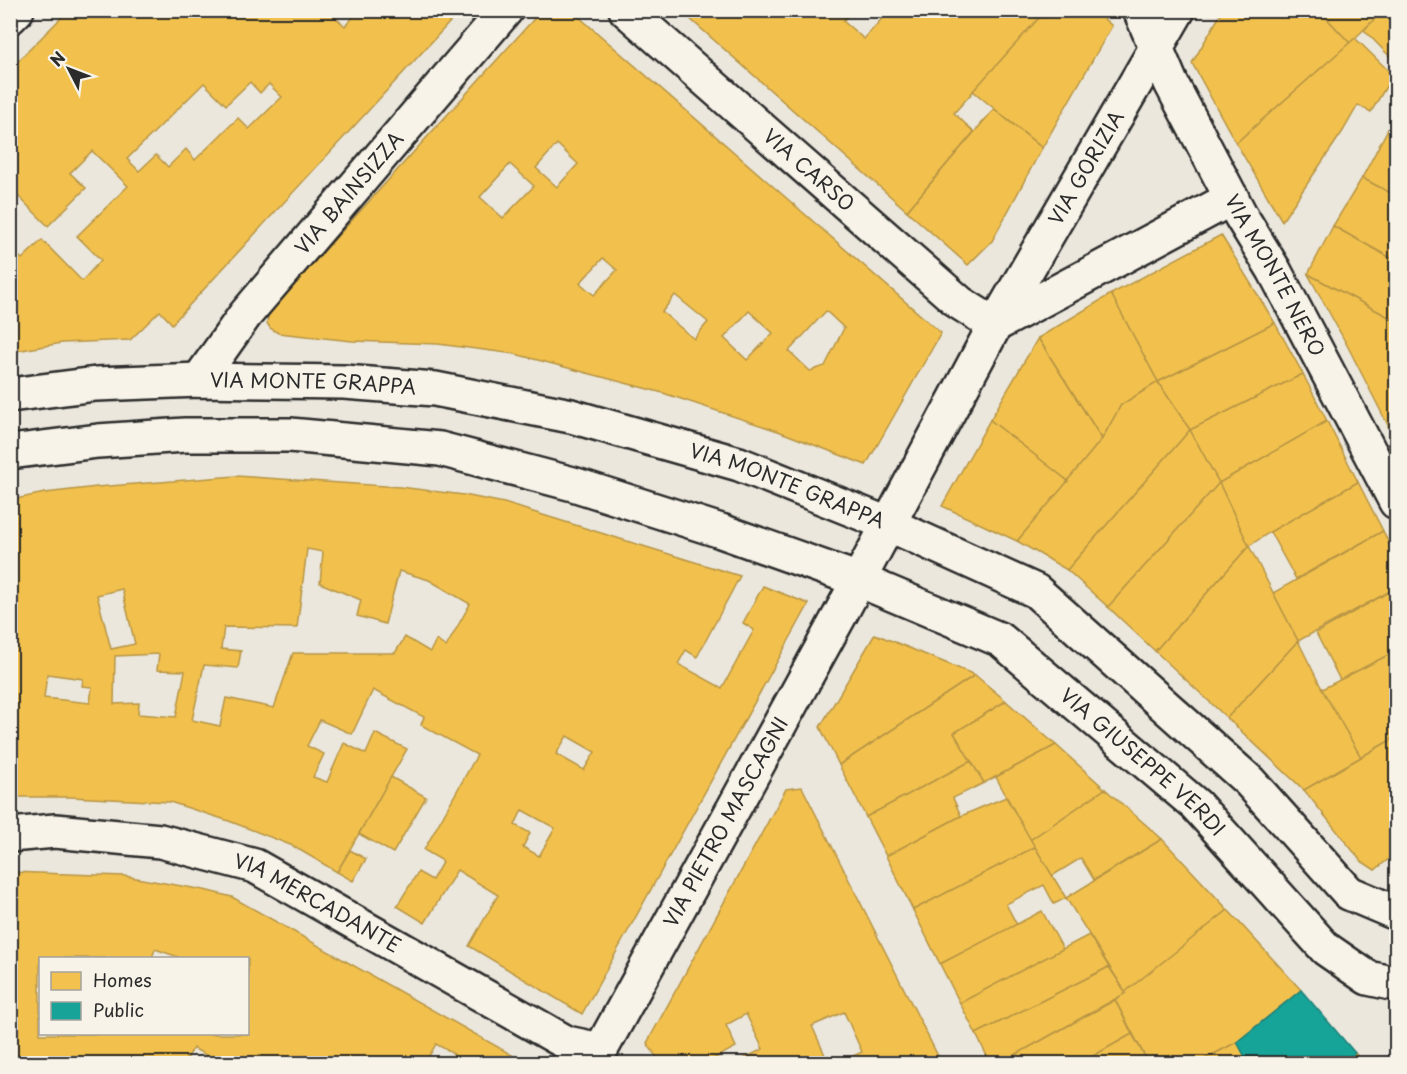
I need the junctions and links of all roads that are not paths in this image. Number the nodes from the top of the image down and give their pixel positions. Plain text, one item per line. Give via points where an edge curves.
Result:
1 (17, 10) edge
2 (506, 10) edge
3 (626, 10) edge
4 (1140, 10) edge
5 (1178, 10) edge
6 (10, 17) edge
7 (1156, 49) junction
8 (1232, 198) junction
9 (995, 325) junction
10 (199, 380) junction
11 (10, 394) edge
12 (10, 452) edge
13 (1396, 502) edge
14 (888, 524) junction
15 (859, 580) junction
16 (10, 835) edge
17 (1396, 913) edge
18 (1396, 984) edge
19 (601, 1059) edge

1 - 6 street
2 - 10 street, VIA BAINSIZZA via 245,315
3 - 9 street, VIA CARSO via 960,303
4 - 7 street, VIA MONTE NERO
5 - 7 street, VIA GORIZIA
7 - 8 street, VIA MONTE NERO
7 - 9 street, VIA GORIZIA
8 - 9 street
8 - 13 street, VIA MONTE NERO
9 - 14 street, VIA GORIZIA
10 - 11 street, VIA MONTE GRAPPA via 96,384
10 - 14 street, VIA MONTE GRAPPA via 344,382 435,390 571,416 739,464
12 - 15 street via 185,435 290,435 440,449 573,484
14 - 15 street, VIA MONTE GRAPPA
14 - 17 street via 1036,591 1249,781 1349,893
15 - 18 street, VIA GIUSEPPE VERDI via 1001,640 1196,805 1326,949 1368,978
15 - 19 street, VIA PIETRO MASCAGNI
16 - 19 street, VIA MERCADANTE via 56,831 160,841 255,866

